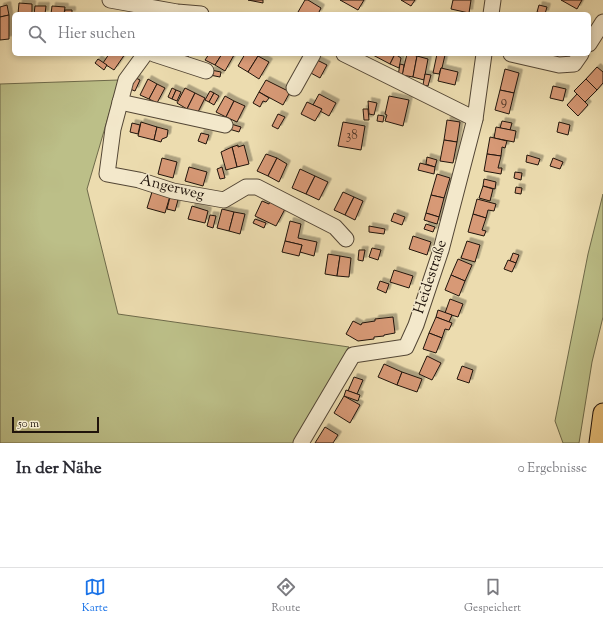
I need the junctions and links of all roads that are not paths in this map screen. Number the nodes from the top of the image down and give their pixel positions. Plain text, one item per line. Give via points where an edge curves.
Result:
1 (110, 0) edge
2 (493, 0) edge
3 (179, 9) edge
4 (192, 12) edge
5 (491, 12) edge
6 (603, 22) edge
7 (591, 41) edge
8 (144, 56) edge
9 (160, 56) edge
10 (312, 56) edge
11 (348, 56) edge
12 (484, 56) edge
13 (520, 56) edge
14 (580, 56) edge
15 (206, 72) dead end
16 (294, 88) dead end
17 (120, 102) junction
18 (475, 119) junction
19 (225, 125) dead end
20 (346, 239) dead end
21 (603, 413) edge
22 (301, 443) edge
23 (599, 443) edge

1 - 3 street
2 - 5 street
3 - 4 street
6 - 7 street
8 - 17 street, Angerweg via 126,80
9 - 15 street
10 - 16 street
11 - 18 street
12 - 18 street, Heidestraße
13 - 14 street via 559,65 574,64
17 - 19 street
17 - 20 street, Angerweg via 107,174 139,180 174,191 224,200 246,187 257,187 335,227
18 - 22 street, Heidestraße via 441,250 406,347 353,355
21 - 23 main road

